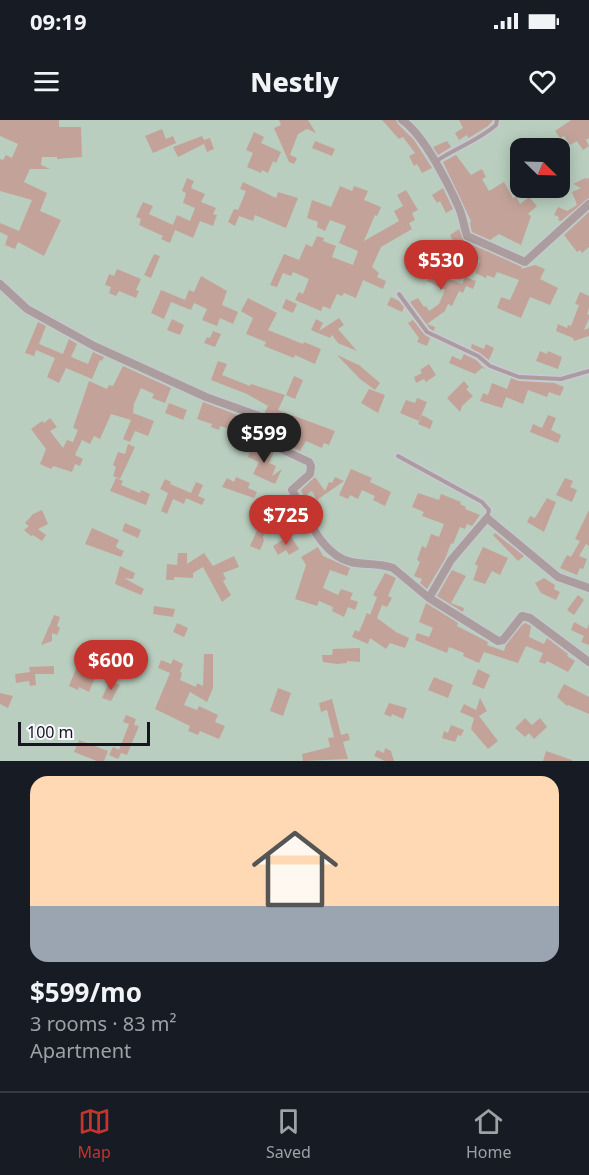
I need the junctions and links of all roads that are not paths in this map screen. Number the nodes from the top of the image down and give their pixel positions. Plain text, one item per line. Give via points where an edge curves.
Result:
1 (402, 120) edge
2 (497, 120) edge
3 (435, 162) junction
4 (589, 204) edge
5 (0, 284) edge
6 (399, 294) dead end
7 (589, 371) edge
8 (398, 456) dead end
9 (487, 518) junction
10 (589, 588) edge
11 (429, 598) junction
12 (589, 663) edge

1 - 3 street via 413,128
2 - 3 lane via 484,135
3 - 4 street via 460,210 466,236 525,262
5 - 11 street via 27,309 94,346 206,397 259,416 262,440 309,462 310,474 292,490 323,544 346,561 393,568
6 - 7 lane via 427,332 478,356 490,366 519,377 561,379
8 - 9 lane via 482,502 489,510
9 - 10 street via 558,577
9 - 11 street via 452,560
11 - 12 street via 498,641 522,616 530,618

